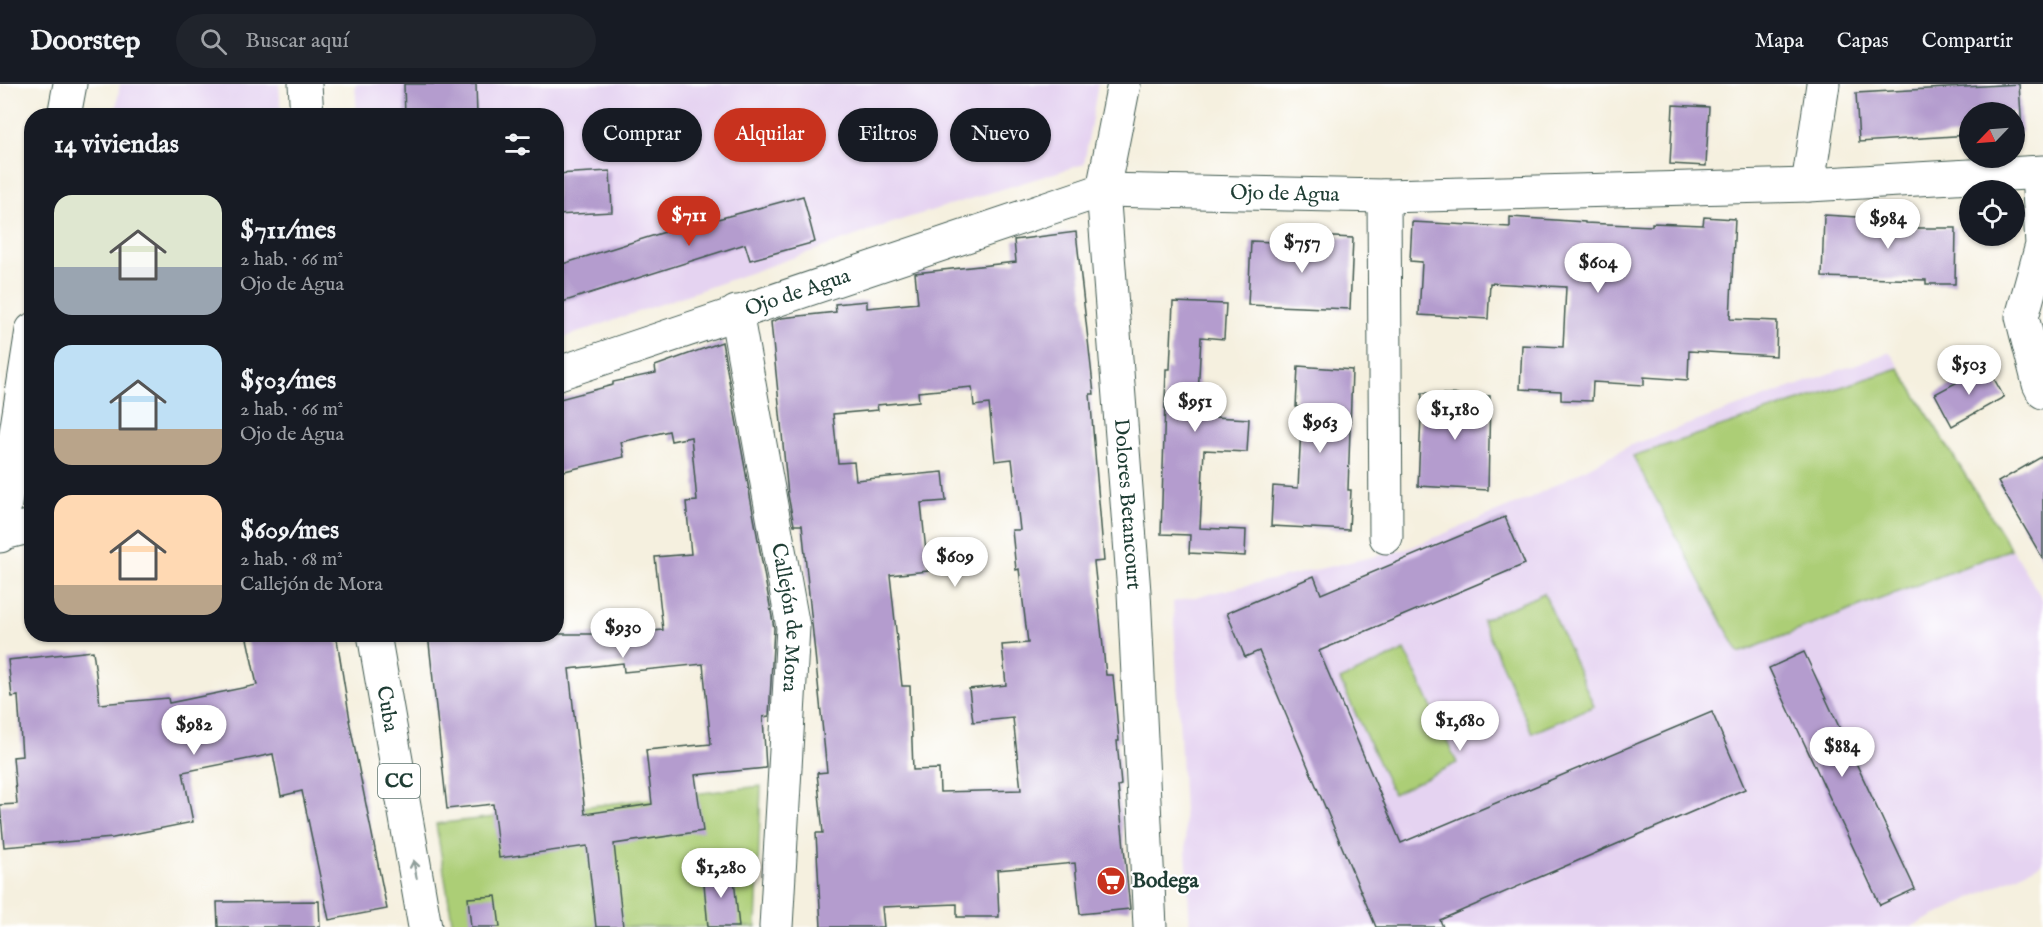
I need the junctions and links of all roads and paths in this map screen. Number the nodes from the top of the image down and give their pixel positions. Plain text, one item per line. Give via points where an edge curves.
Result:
1 (70, 84) edge
2 (305, 84) edge
3 (1125, 84) edge
4 (1823, 84) edge
5 (66, 108) edge
6 (306, 108) edge
7 (2040, 173) edge
8 (1808, 186) junction
9 (1103, 190) junction
10 (1384, 196) junction
11 (736, 312) junction
12 (564, 371) edge
13 (24, 381) edge
14 (2043, 392) edge
15 (24, 528) edge
16 (0, 535) edge
17 (1386, 537) dead end
18 (375, 642) edge
19 (425, 927) edge
20 (776, 927) edge
21 (1150, 927) edge

1 - 5 street
2 - 6 street
3 - 9 street, Dolores Betancourt
4 - 8 street
7 - 8 street, Ojo de Agua
7 - 14 street via 2042,245 2022,317
8 - 10 street, Ojo de Agua
9 - 10 street, Ojo de Agua
9 - 11 street, Ojo de Agua
9 - 21 street, Dolores Betancourt via 1134,592
10 - 17 street
11 - 12 street, Ojo de Agua
11 - 20 street, Callejón de Mora via 793,627
13 - 16 street
15 - 16 street
19 -> 18 street, Cuba / CC

